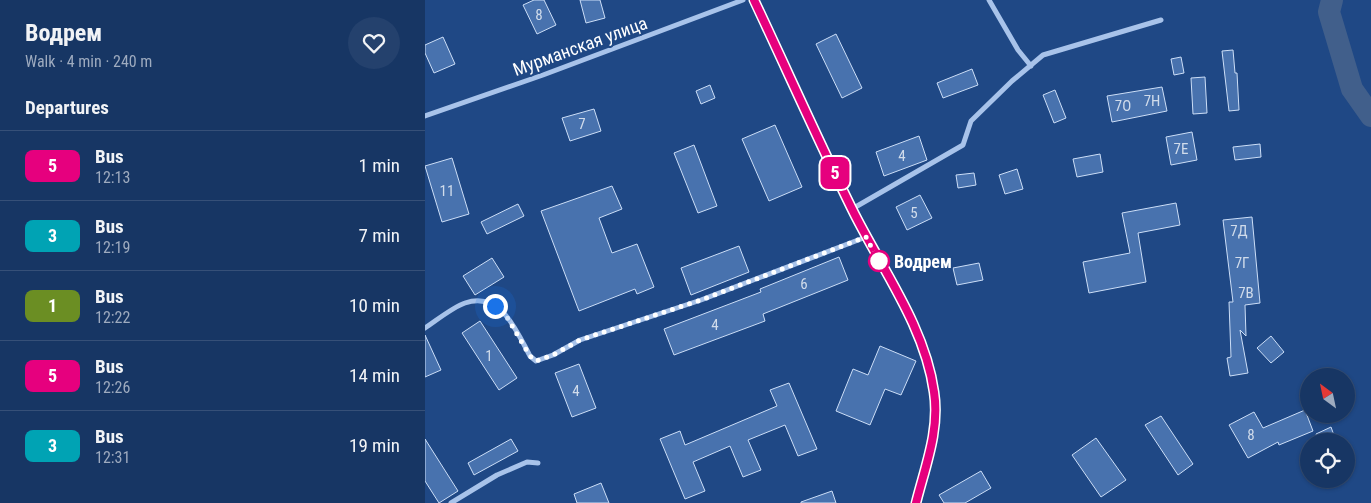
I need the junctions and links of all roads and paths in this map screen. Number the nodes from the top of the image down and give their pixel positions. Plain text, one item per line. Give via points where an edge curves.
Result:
1 (743, 0) edge
2 (754, 0) edge
3 (989, 0) edge
4 (1161, 20) dead end
5 (1031, 66) junction
6 (425, 116) edge
7 (852, 209) junction
8 (866, 237) junction
9 (425, 328) edge
10 (538, 463) dead end
11 (451, 503) edge
12 (916, 503) edge

1 - 6 street, Мурманская улица
2 - 7 street
3 - 5 street
4 - 5 street via 1043,55
5 - 7 street via 971,121 963,144
7 - 8 street
8 - 9 street via 701,300 580,340 536,361 504,312 486,300 465,303
8 - 12 street via 907,312 931,374 936,410 934,436
10 - 11 street via 527,462 497,475

